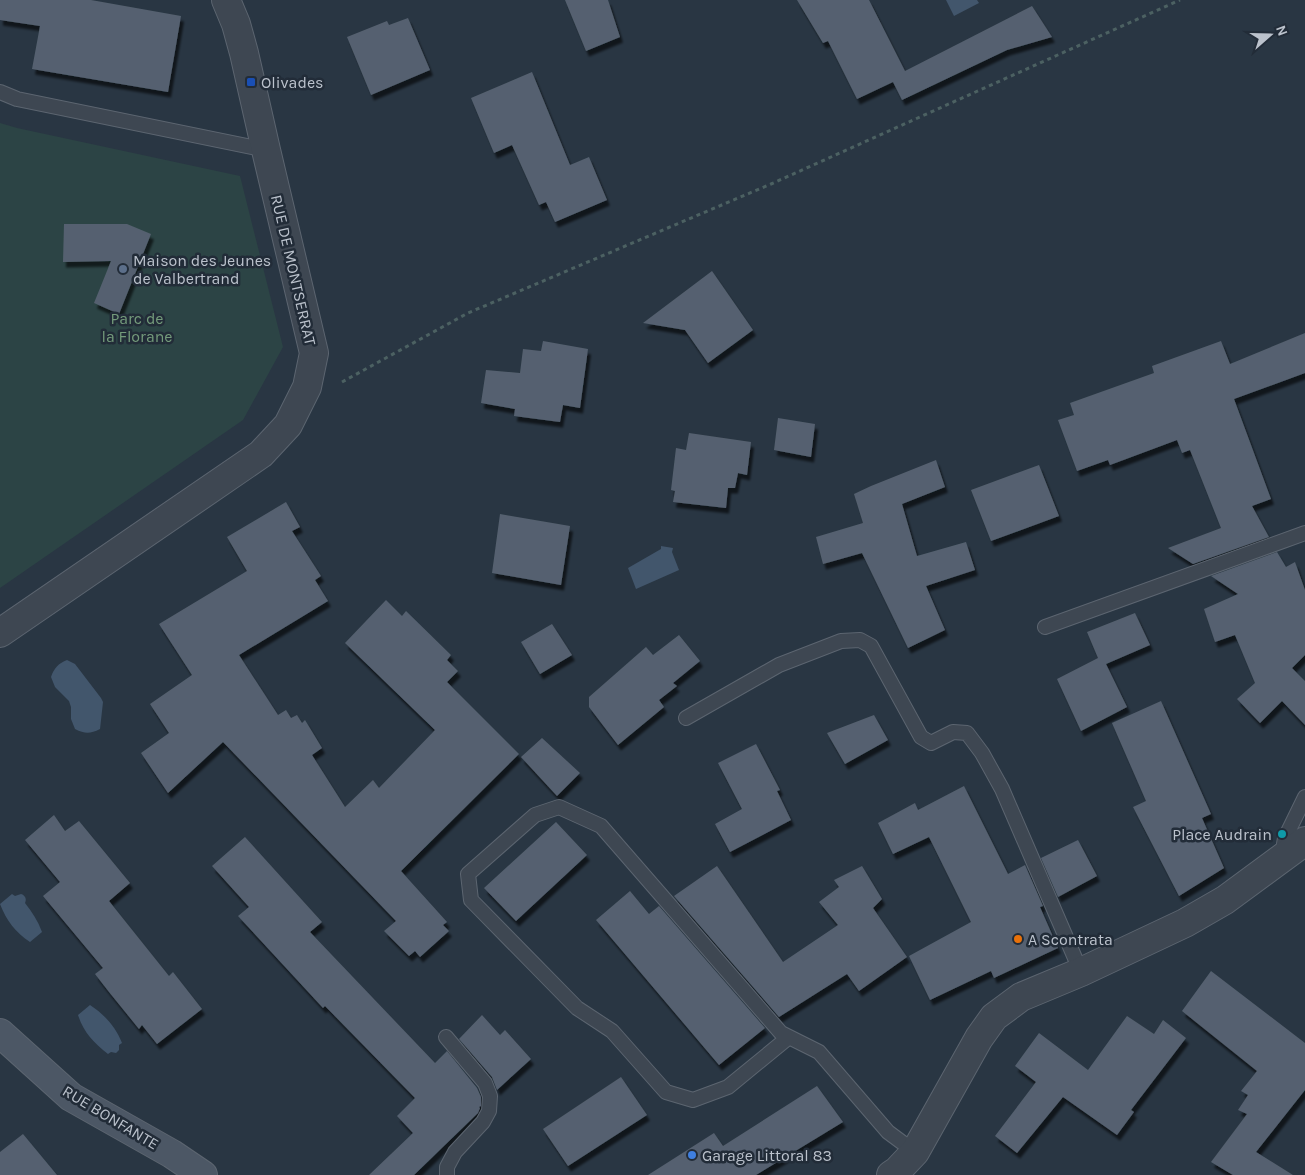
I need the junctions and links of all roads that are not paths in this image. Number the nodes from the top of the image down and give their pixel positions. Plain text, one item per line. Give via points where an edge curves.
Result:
1 (226, 0) edge
2 (0, 92) edge
3 (266, 150) junction
4 (1305, 533) edge
5 (1046, 627) dead end
6 (0, 633) edge
7 (686, 718) dead end
8 (1305, 797) edge
9 (1305, 841) edge
10 (1281, 859) junction
11 (1082, 972) junction
12 (0, 1033) edge
13 (446, 1037) dead end
14 (789, 1037) junction
15 (915, 1152) junction
16 (203, 1175) edge
17 (447, 1175) edge
18 (891, 1175) edge

1 - 3 street, RUE DE MONTSERRAT via 244,52
2 - 3 lane via 17,99
3 - 6 street, RUE DE MONTSERRAT via 314,353 307,387 288,425 261,454
4 - 5 lane
7 - 11 lane via 779,665 840,641 860,640 871,646 921,738 932,743 953,732 967,734 982,753 1002,789
8 - 10 lane via 1285,838
9 - 10 street
10 - 11 street via 1225,900 1186,923
11 - 15 street via 1021,997 994,1017
12 - 16 main road, RUE BONFANTE via 71,1096
13 - 17 lane via 485,1083 490,1096 489,1111 455,1152 447,1166
14 - 14 lane via 781,1033 601,826 559,807 534,816 468,874 471,900 577,1008 612,1031 666,1092 692,1100 728,1087
14 - 15 lane via 819,1052 888,1132
15 - 18 street

